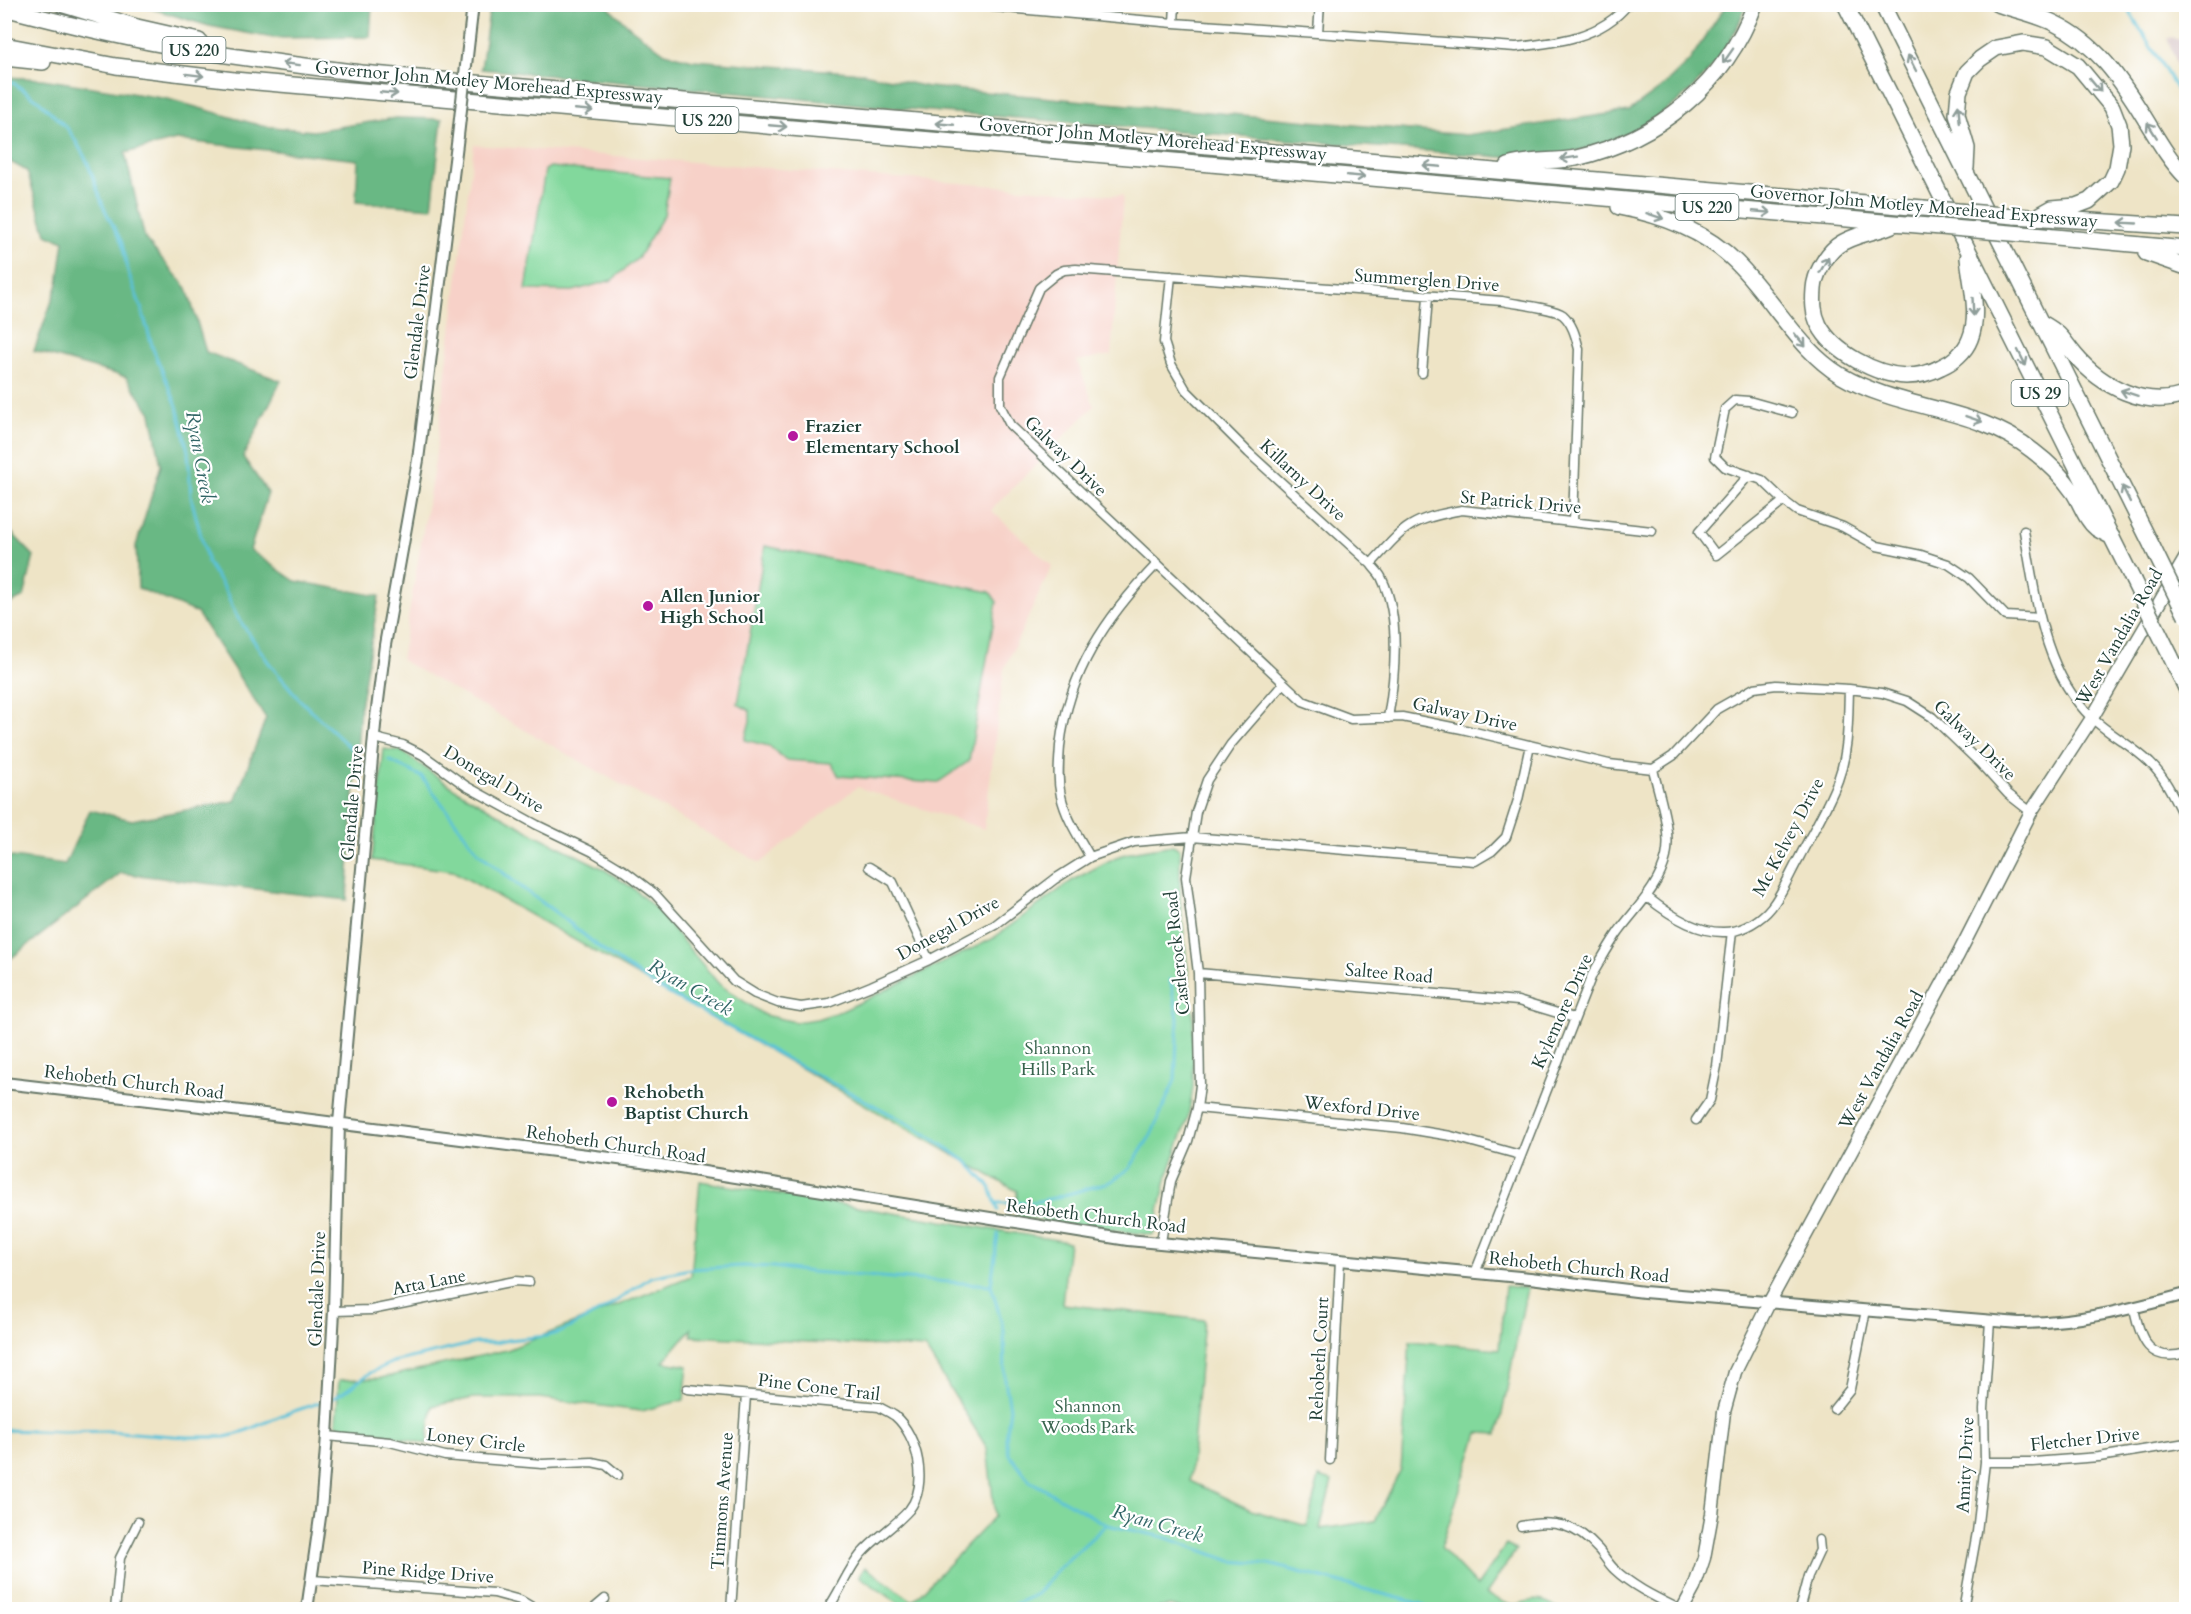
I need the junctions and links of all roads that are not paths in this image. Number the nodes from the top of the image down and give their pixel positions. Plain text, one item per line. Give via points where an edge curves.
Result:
1 (61, 4) edge
2 (473, 4) edge
3 (962, 4) edge
4 (1175, 4) edge
5 (1320, 4) edge
6 (1629, 4) edge
7 (1755, 4) edge
8 (1845, 4) edge
9 (1882, 4) edge
10 (1996, 4) edge
11 (4, 8) edge
12 (1174, 22) junction
13 (1318, 32) junction
14 (4, 45) edge
15 (4, 58) edge
16 (267, 62) junction
17 (116, 66) junction
18 (1490, 171) junction
19 (1966, 171) junction
20 (2187, 177) edge
21 (1515, 190) junction
22 (2036, 218) junction
23 (1898, 223) junction
24 (2187, 227) edge
25 (2115, 243) junction
26 (1967, 249) junction
27 (2187, 249) edge
28 (2187, 267) edge
29 (1076, 269) joint
30 (1171, 276) junction
31 (1428, 297) junction
32 (2042, 323) junction
33 (1422, 372) dead end
34 (2187, 394) edge
35 (1792, 413) dead end
36 (1749, 475) junction
37 (1784, 501) junction
38 (1573, 522) junction
39 (1652, 531) dead end
40 (2024, 531) dead end
41 (2112, 537) junction
42 (2187, 557) edge
43 (1156, 564) junction
44 (1371, 564) junction
45 (2187, 616) edge
46 (2040, 618) junction
47 (1283, 684) junction
48 (2187, 688) edge
49 (1849, 689) junction
50 (1388, 718) junction
51 (2092, 718) junction
52 (375, 738) junction
53 (1530, 745) junction
54 (1653, 769) junction
55 (2031, 812) junction
56 (2187, 822) edge
57 (1191, 837) junction
58 (1090, 857) junction
59 (869, 867) dead end
60 (1647, 897) junction
61 (1732, 931) junction
62 (929, 960) junction
63 (1198, 973) junction
64 (1574, 1018) junction
65 (4, 1083) edge
66 (1197, 1108) junction
67 (1696, 1120) dead end
68 (339, 1123) junction
69 (1520, 1155) junction
70 (1161, 1242) junction
71 (1340, 1260) junction
72 (1474, 1273) junction
73 (529, 1282) dead end
74 (2187, 1294) edge
75 (1770, 1301) junction
76 (2134, 1308) junction
77 (1866, 1310) junction
78 (334, 1311) junction
79 (1990, 1321) junction
80 (2187, 1353) edge
81 (687, 1389) dead end
82 (746, 1395) junction
83 (1834, 1409) dead end
84 (327, 1436) junction
85 (2187, 1443) edge
86 (1330, 1460) dead end
87 (1985, 1462) junction
88 (618, 1474) dead end
89 (138, 1522) dead end
90 (1521, 1526) dead end
91 (1819, 1540) dead end
92 (312, 1580) junction
93 (604, 1599) dead end
94 (115, 1610) edge
95 (307, 1610) edge
96 (537, 1610) edge
97 (592, 1610) edge
98 (731, 1610) edge
99 (827, 1610) edge
100 (1682, 1610) edge
101 (1798, 1610) edge
102 (1963, 1610) edge

1 - 16 highway via 137,27 247,51
2 - 52 street, Glendale Drive, bridge via 418,460 385,645
3 - 12 street
4 - 12 street
5 - 13 street
6 - 13 street via 1581,35 1556,43 1515,47
7 -> 18 highway via 1740,38 1716,74 1687,103 1651,130 1593,153
8 - 26 highway, US 29
19 -> 9 highway, US 29
20 -> 10 highway via 2128,90 2089,45 2052,22
11 - 16 highway, Governor John Motley Morehead Expressway / US 220 via 122,36
12 - 13 street
14 - 17 highway, US 220
15 - 17 highway via 87,69
18 -> 16 highway, Governor John Motley Morehead Expressway / US 220
17 -> 21 highway, Governor John Motley Morehead Expressway / US 220 via 234,80
18 - 22 highway, Governor John Motley Morehead Expressway / US 220, bridge
19 -> 22 highway via 1967,148 1957,114 1959,92 1967,72 1980,59 1996,48 2023,43 2047,47 2078,66 2112,107 2119,125 2117,168 2110,181 2088,201 2052,208
19 - 32 highway, US 29
21 -> 23 highway, Governor John Motley Morehead Expressway / US 220
21 -> 41 highway via 1639,211 1706,238 1736,262 1821,361 1876,393 1962,415 2014,437 2057,472 2095,527
24 -> 22 highway, Governor John Motley Morehead Expressway / US 220
23 - 25 highway, Governor John Motley Morehead Expressway / US 220, bridge
26 -> 23 highway via 1974,306 1970,340 1950,363 1925,374 1886,373 1841,351 1826,337 1813,307 1814,283 1823,262 1838,246
25 - 27 highway, Governor John Motley Morehead Expressway / US 220
25 - 28 highway
26 -> 41 highway, US 29
29 - 30 street, Summerglen Drive
29 - 43 street, Galway Drive via 1056,274 1039,288 1000,377 1000,405 1010,426
30 - 31 street, Summerglen Drive
30 - 44 street, Killarny Drive via 1164,342 1186,390 1256,460
31 - 33 street
31 - 38 street, Summerglen Drive via 1535,307 1562,314 1573,328 1579,350
34 -> 32 highway via 2160,399 2119,390 2091,371 2060,334
45 -> 32 highway, US 29, bridge
35 - 36 street via 1742,400 1735,400 1725,409 1715,457 1725,466
36 - 37 street via 1762,480
36 - 37 street via 1699,532 1716,555
37 - 46 street via 1797,511 1843,527 1877,546 1948,564 1969,578 2006,615
38 - 39 street, St Patrick Drive
38 - 44 street, St Patrick Drive via 1462,510 1433,515 1400,531
40 - 46 street
41 - 48 highway, US 29, bridge
42 - 51 main road, West Vandalia Road
43 - 47 street, Galway Drive
43 - 58 street via 1100,632 1079,672 1063,725 1058,769 1060,795 1068,819
44 - 50 street, Killarny Drive via 1382,577 1391,603 1395,653
46 - 51 street via 2051,653 2069,689
47 - 50 street, Galway Drive via 1303,701 1337,715 1351,719
47 - 57 street, Castlerock Road via 1231,744 1207,780
49 - 54 street, Galway Drive via 1776,685 1754,688 1717,709 1673,756
49 - 55 street, Galway Drive via 1907,701 1932,717
49 - 61 street, Mc Kelvey Drive via 1847,741 1838,779 1822,813 1774,903 1757,921
50 - 53 street, Galway Drive via 1402,717
51 - 55 main road, West Vandalia Road
51 - 56 street via 2152,764
52 - 62 street, Donegal Drive via 423,755 466,786 626,872 655,894 734,981 755,994 801,1007 829,1003
52 - 68 street, Glendale Drive
53 - 54 street, Galway Drive via 1609,764
53 - 57 street, Donegal Drive via 1506,837 1475,861
54 - 60 street, Kylemore Drive via 1666,831 1666,855
55 - 75 main road, West Vandalia Road
57 - 58 street, Donegal Drive via 1134,842
57 - 63 street, Castlerock Road via 1186,877
58 - 62 street, Donegal Drive via 995,925
59 - 62 street via 892,882
60 - 61 street via 1694,926
60 - 64 street, Kylemore Drive via 1618,932 1592,975
61 - 67 street via 1717,1066 1710,1100
63 - 64 street, Saltee Road via 1518,1001
63 - 66 street, Castlerock Road via 1201,1034
64 - 69 street, Kylemore Drive
65 - 68 street, Rehobeth Church Road
66 - 69 street, Wexford Drive via 1402,1128 1451,1136
66 - 70 street, Castlerock Road via 1172,1180
68 - 70 street, Rehobeth Church Road via 642,1162 936,1211
68 - 78 street, Glendale Drive
69 - 72 street, Kylemore Drive
70 - 71 street, Rehobeth Church Road
71 - 72 street, Rehobeth Church Road
71 - 86 street, Rehobeth Court
72 - 75 street, Rehobeth Church Road
73 - 78 street, Arta Lane via 515,1281 371,1310
74 - 76 street, Rehobeth Church Road
75 - 77 street, Rehobeth Church Road
75 - 100 main road, West Vandalia Road via 1735,1372 1724,1412 1704,1558
76 - 79 street, Rehobeth Church Road via 2053,1323
76 - 80 street via 2141,1336 2148,1346 2166,1355
77 - 79 street, Rehobeth Church Road
77 - 83 street via 1850,1389
78 - 84 street, Glendale Drive
79 - 87 street, Amity Drive
81 - 82 street, Pine Cone Trail
82 - 98 street, Timmons Avenue
82 - 99 street, Pine Cone Trail via 879,1407 895,1417 916,1452 918,1488 911,1508 861,1554
84 - 88 street, Loney Circle via 390,1442 445,1456 542,1464 592,1462 606,1465
84 - 92 street, Glendale Drive
85 - 87 street, Fletcher Drive via 2099,1457
87 - 102 street, Amity Drive
89 - 94 street via 120,1558
90 - 100 street via 1558,1523 1585,1536 1613,1568 1641,1590
91 - 101 street via 1820,1550
92 - 95 street, Glendale Drive
92 - 96 street, Pine Ridge Drive via 494,1593 520,1599
93 - 97 street

